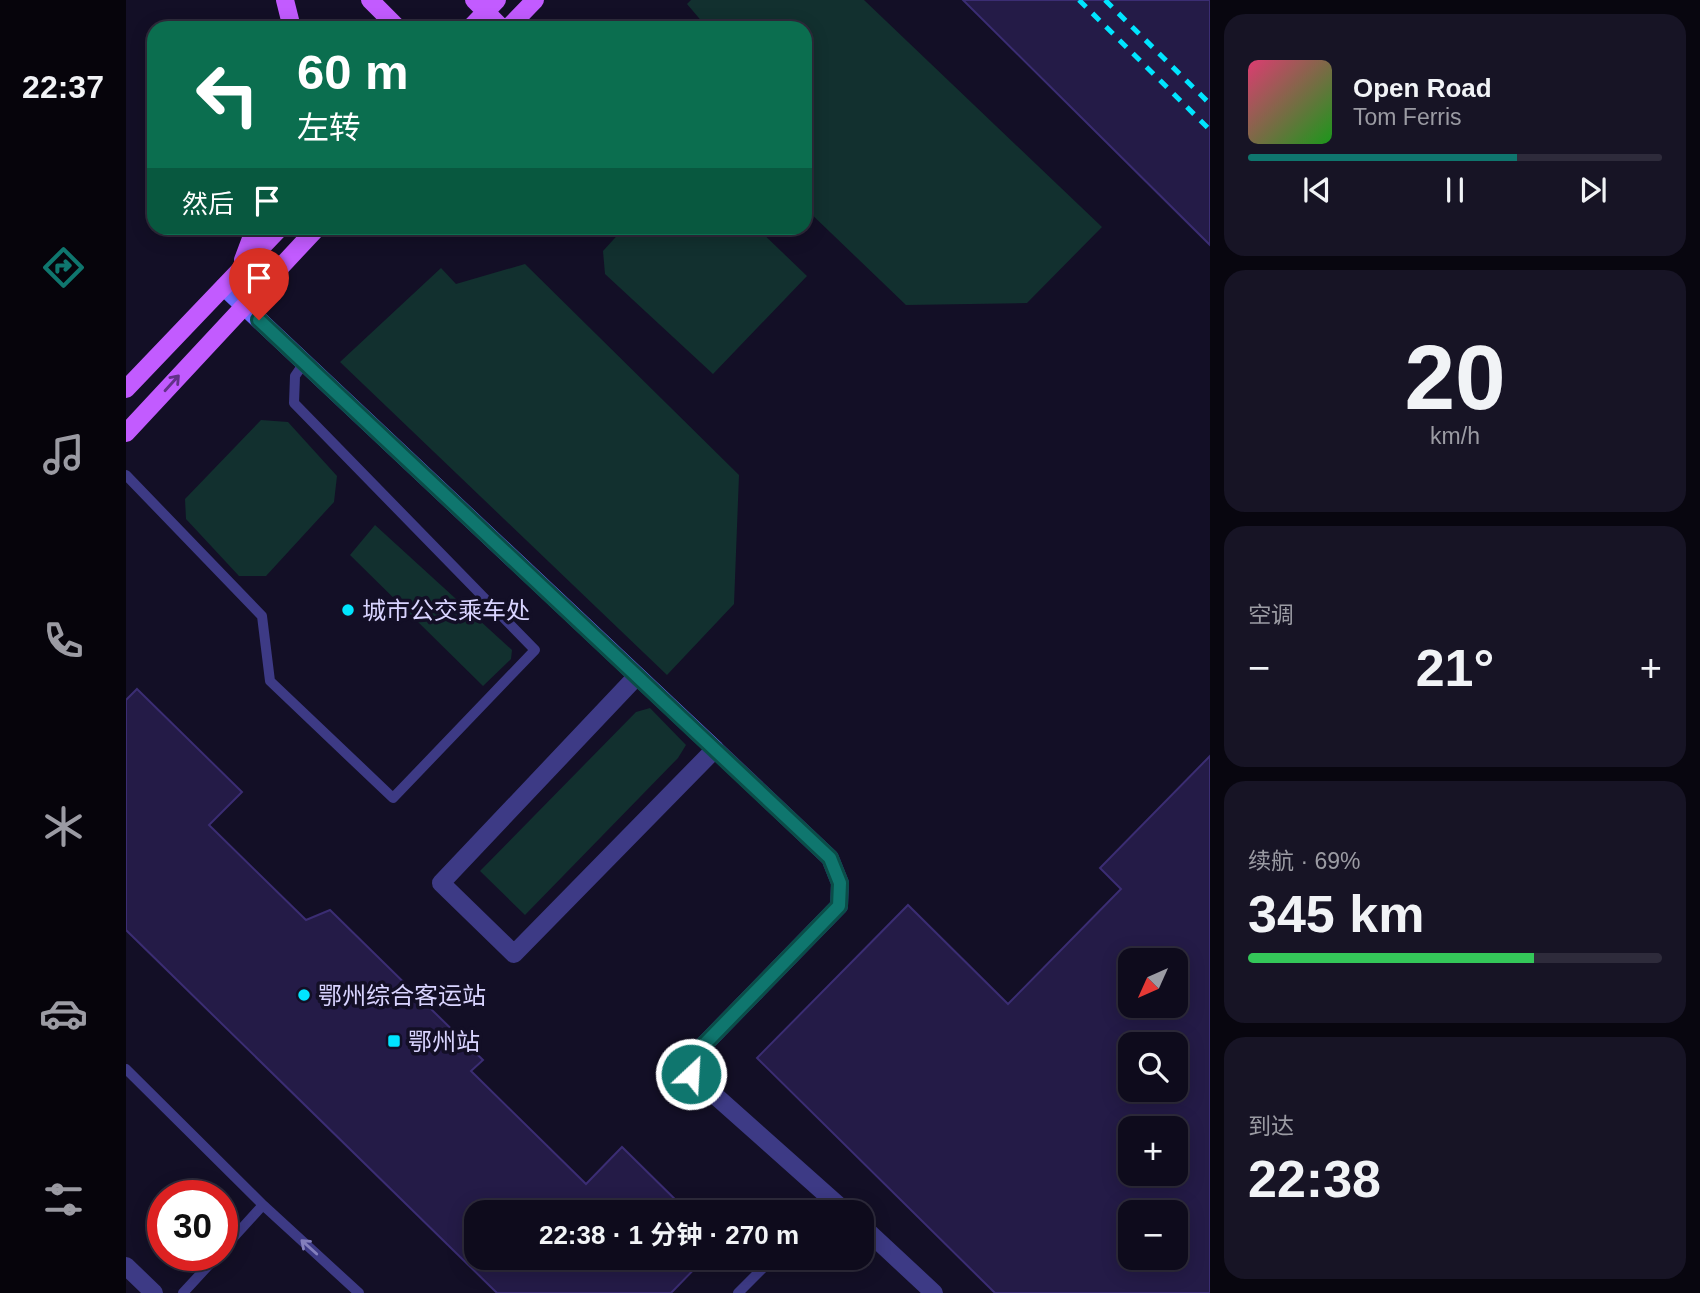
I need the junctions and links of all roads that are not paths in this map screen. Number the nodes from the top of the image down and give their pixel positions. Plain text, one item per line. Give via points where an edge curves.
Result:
1 (285, 0) edge
2 (370, 0) edge
3 (535, 0) edge
4 (486, 4) edge
5 (290, 21) edge
6 (391, 21) edge
7 (475, 21) edge
8 (497, 21) edge
9 (515, 21) edge
10 (252, 235) edge
11 (273, 235) edge
12 (310, 235) edge
13 (240, 270) junction
14 (224, 287) junction
15 (243, 305) junction
16 (304, 363) junction
17 (126, 389) edge
18 (126, 433) edge
19 (126, 475) edge
20 (637, 676) junction
21 (715, 749) junction
22 (126, 1069) edge
23 (832, 1200) edge
24 (263, 1205) junction
25 (238, 1232) edge
26 (874, 1237) edge
27 (126, 1266) edge
28 (761, 1270) edge
29 (203, 1271) edge
30 (154, 1293) edge
31 (183, 1293) edge
32 (359, 1293) edge
33 (738, 1293) edge
34 (934, 1293) edge

1 - 5 main road
2 - 6 main road
3 - 9 main road
4 - 7 main road
4 - 8 main road
10 - 13 main road
11 - 13 main road
12 - 15 main road
13 - 14 main road
14 - 15 street
14 - 17 main road
15 - 16 street
18 -> 15 main road
16 - 19 lane via 295,376 294,403 535,650 393,798 270,681 262,616
16 - 20 street
20 - 21 street
20 - 21 street via 441,883 513,954
21 - 23 street via 830,858 840,883 839,906 692,1057 691,1074
22 - 24 lane
24 - 25 lane
32 -> 24 lane
26 - 34 street
27 - 30 street
28 - 33 lane
29 - 31 lane

